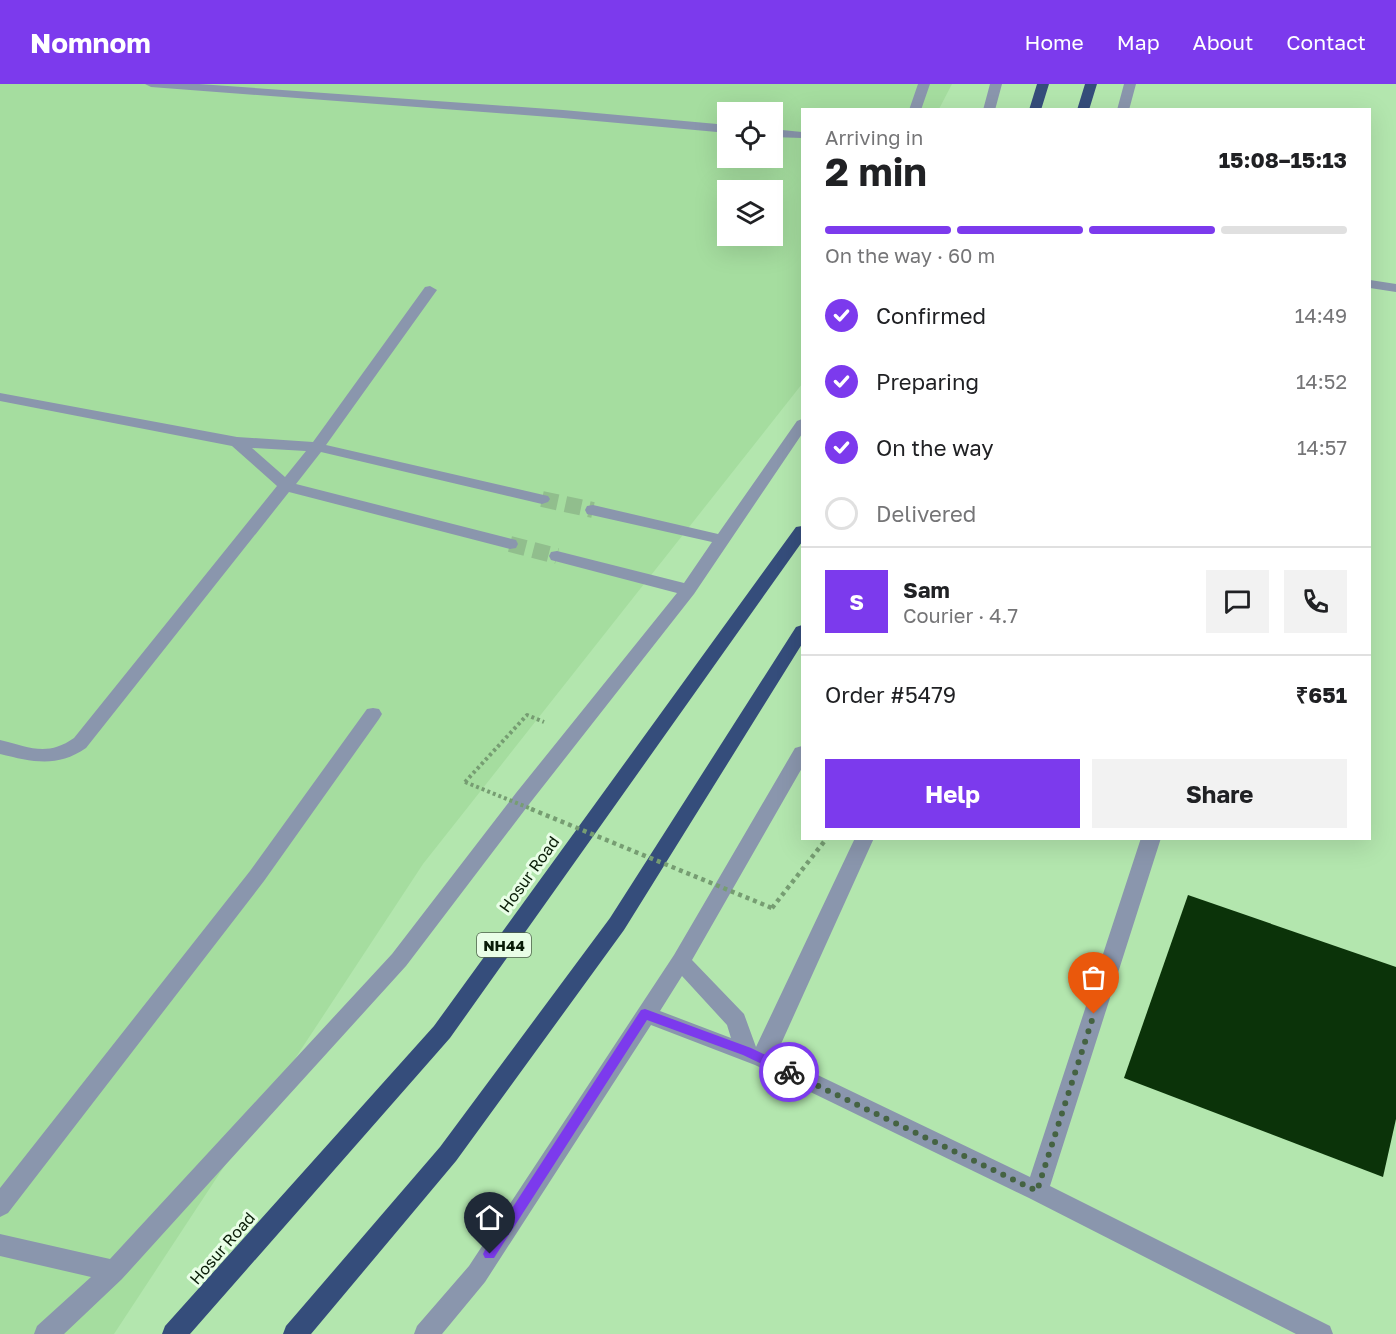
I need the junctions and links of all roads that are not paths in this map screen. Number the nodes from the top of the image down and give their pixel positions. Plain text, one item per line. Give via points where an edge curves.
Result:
1 (151, 84) edge
2 (924, 84) edge
3 (996, 84) edge
4 (1043, 84) edge
5 (1091, 84) edge
6 (1131, 84) edge
7 (916, 108) edge
8 (990, 108) edge
9 (1036, 108) edge
10 (1084, 108) edge
11 (1124, 108) edge
12 (717, 128) edge
13 (783, 134) edge
14 (801, 135) edge
15 (1371, 284) edge
16 (1396, 288) edge
17 (430, 290) dead end
18 (0, 397) edge
19 (801, 425) edge
20 (237, 442) junction
21 (317, 447) junction
22 (286, 486) junction
23 (542, 499) tunnel mouth
24 (593, 510) tunnel mouth
25 (801, 532) edge
26 (724, 540) junction
27 (510, 544) tunnel mouth
28 (557, 556) tunnel mouth
29 (688, 590) junction
30 (801, 633) edge
31 (373, 714) dead end
32 (0, 747) edge
33 (801, 755) edge
34 (864, 840) edge
35 (1150, 840) edge
36 (681, 960) junction
37 (645, 1014) junction
38 (755, 1056) junction
39 (1037, 1191) junction
40 (0, 1206) edge
41 (0, 1245) edge
42 (114, 1271) junction
43 (46, 1334) edge
44 (174, 1334) edge
45 (295, 1334) edge
46 (426, 1334) edge
47 (1321, 1334) edge

1 - 12 street
2 - 7 street
3 - 8 street
4 - 9 highway
5 - 10 highway
6 - 11 street
13 - 14 street
15 - 16 street
17 - 21 street
18 - 20 street
19 - 26 street
20 - 21 street
20 - 22 street
21 - 22 street
21 - 23 street
22 - 27 street
22 - 32 street via 80,743 69,753 51,758
24 - 26 street
25 - 44 highway, Hosur Road / NH44 via 442,1032
26 - 29 street
28 - 29 street
29 - 42 street via 399,960
30 - 45 highway via 617,924 448,1154
31 - 40 street via 256,876
33 - 36 street
34 - 38 street
35 - 39 street
36 - 37 street
36 - 38 street via 736,1020
37 - 38 street
37 - 46 street via 477,1274
38 - 39 street
39 - 47 street
41 - 42 street
42 - 43 street

